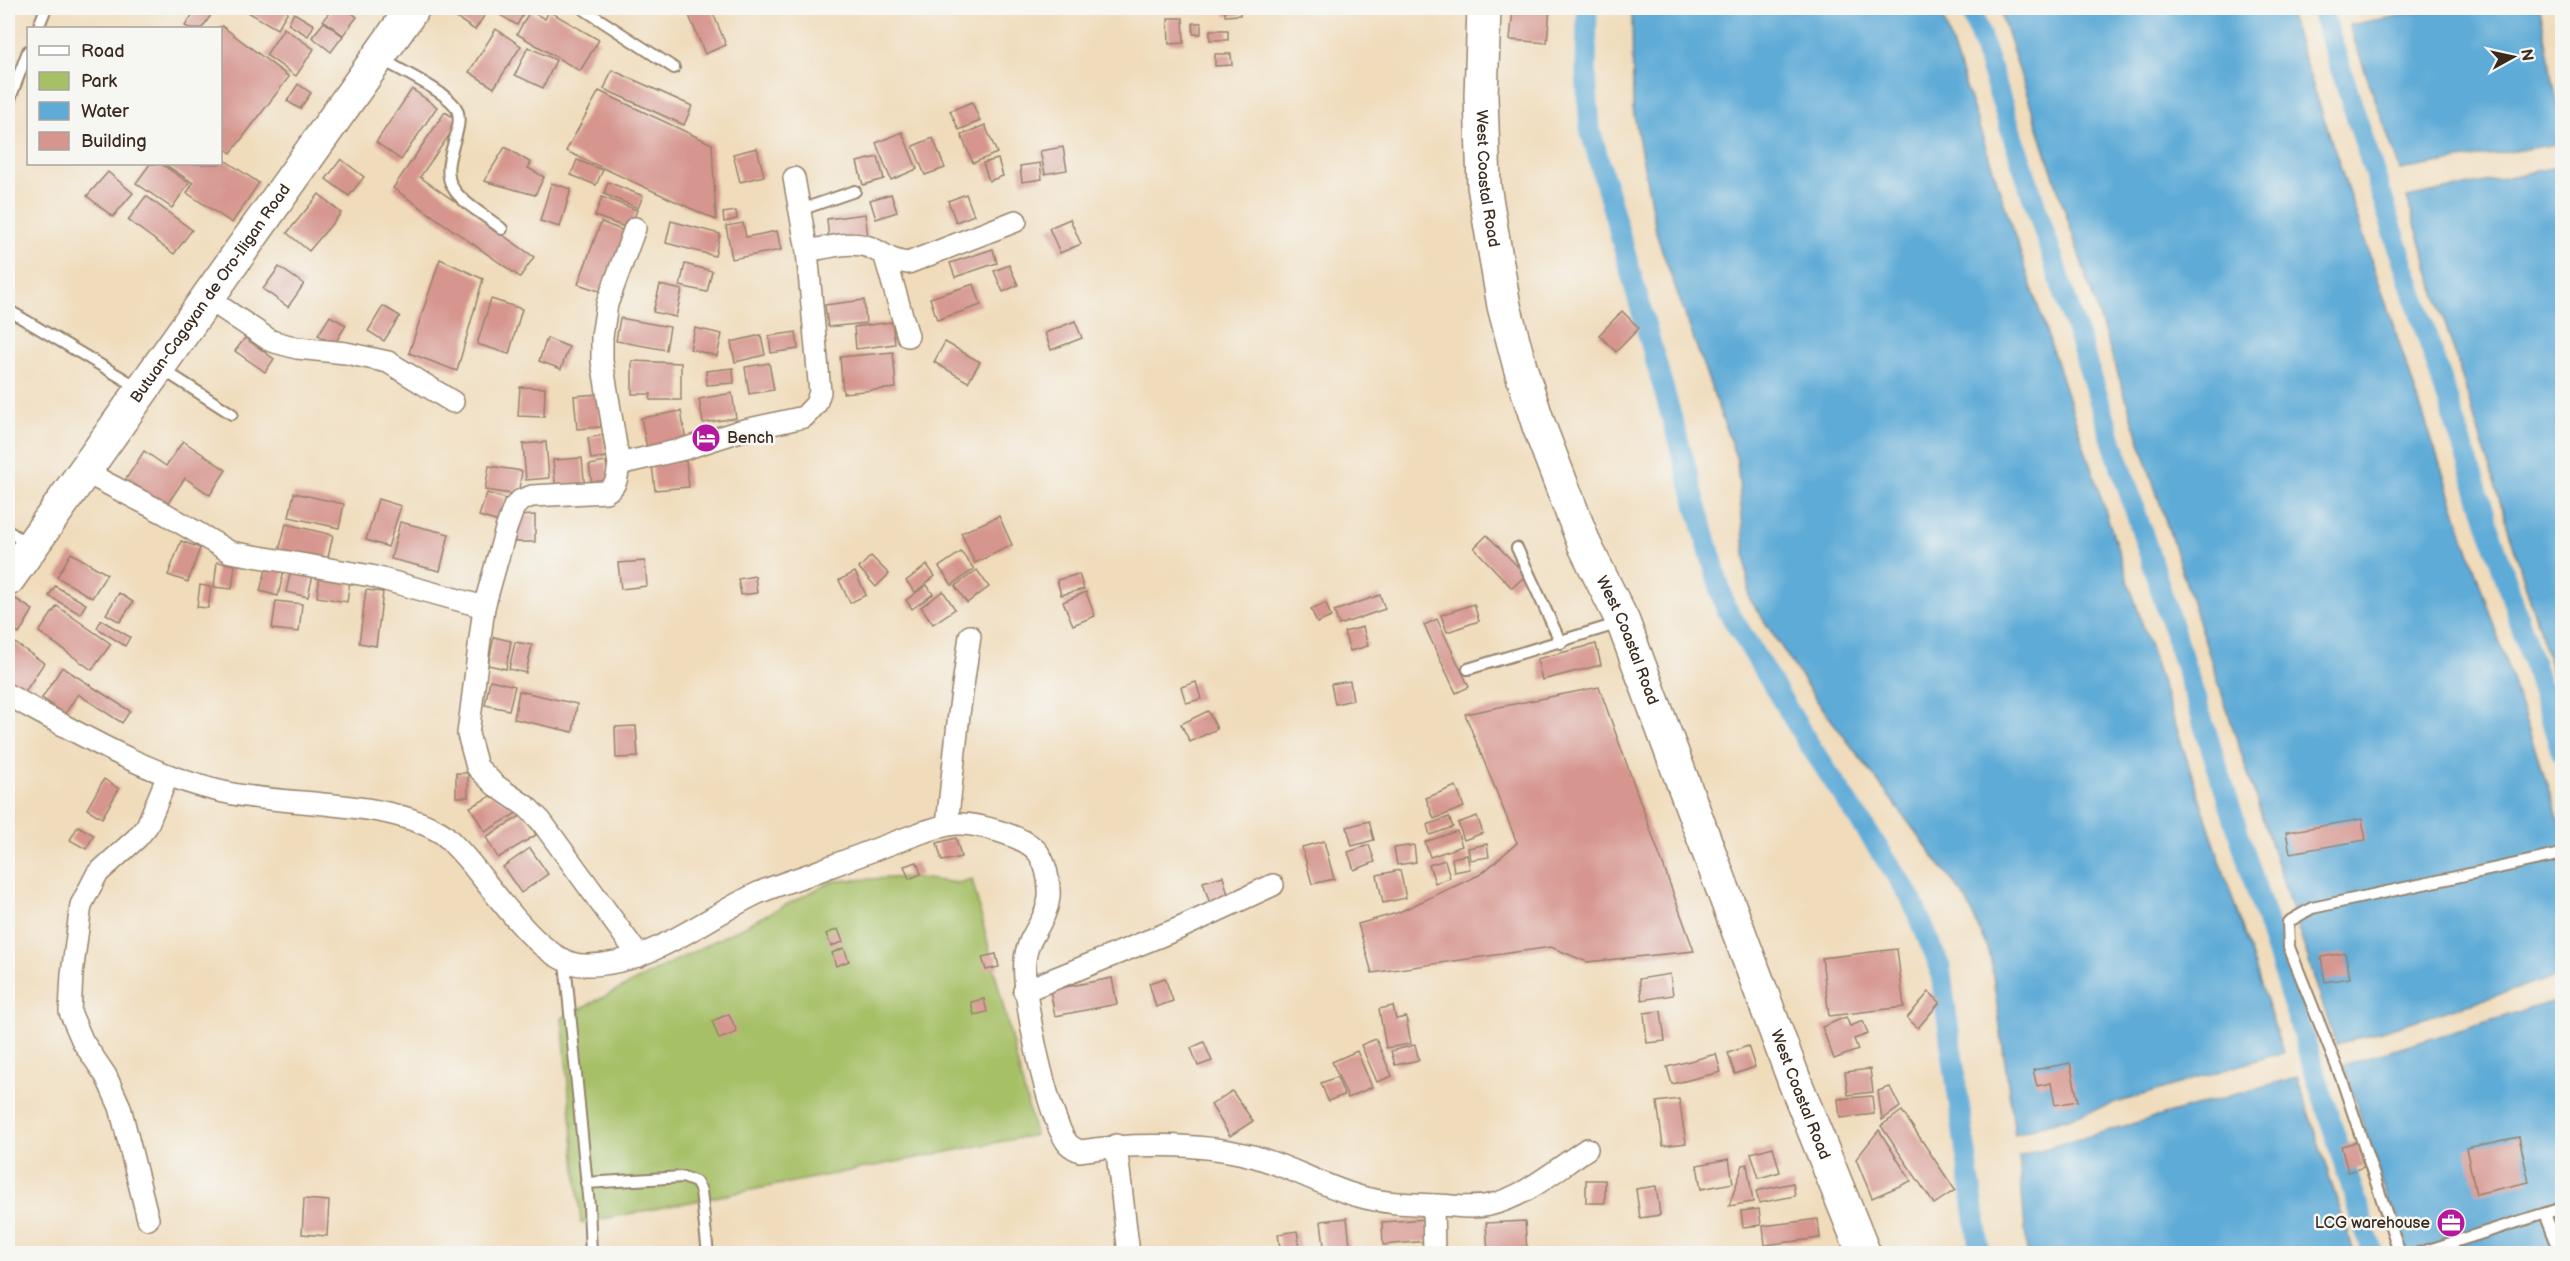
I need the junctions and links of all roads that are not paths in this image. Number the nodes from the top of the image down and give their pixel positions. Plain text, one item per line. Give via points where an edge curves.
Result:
1 (46, 8) edge
2 (412, 8) edge
3 (582, 8) edge
4 (1484, 8) edge
5 (38, 27) edge
6 (27, 54) edge
7 (377, 57) junction
8 (674, 68) dead end
9 (8, 104) edge
10 (794, 178) dead end
11 (855, 191) dead end
12 (800, 210) junction
13 (1016, 221) dead end
14 (635, 228) dead end
15 (502, 229) dead end
16 (807, 251) junction
17 (885, 257) junction
18 (206, 297) junction
19 (8, 310) edge
20 (908, 336) dead end
21 (149, 378) junction
22 (453, 402) dead end
23 (232, 414) dead end
24 (619, 464) junction
25 (83, 471) junction
26 (19, 538) edge
27 (1517, 548) dead end
28 (8, 579) edge
29 (484, 607) junction
30 (1623, 622) junction
31 (970, 636) dead end
32 (1560, 643) junction
33 (1468, 669) dead end
34 (8, 695) edge
35 (168, 776) junction
36 (947, 825) junction
37 (2562, 854) edge
38 (1273, 885) dead end
39 (639, 956) junction
40 (565, 962) junction
41 (1024, 991) junction
42 (1116, 1145) junction
43 (1587, 1149) dead end
44 (586, 1183) junction
45 (1433, 1205) junction
46 (2562, 1208) edge
47 (2545, 1214) junction
48 (148, 1219) dead end
49 (591, 1254) edge
50 (708, 1254) edge
51 (1129, 1254) edge
52 (1434, 1254) edge
53 (1864, 1254) edge
54 (2400, 1254) edge
55 (2416, 1254) edge
56 (2561, 1254) edge

1 - 5 lane
2 - 7 main road, Butuan-Cagayan de Oro-Iligan Road
3 - 8 lane
4 - 30 main road, West Coastal Road via 1480,96 1485,186 1504,306 1539,426 1585,546
6 - 9 lane
7 - 15 lane via 446,97 455,107 460,118 449,158 449,181 456,192
7 - 18 main road, Butuan-Cagayan de Oro-Iligan Road
10 - 12 street
11 - 12 lane
12 - 16 street
13 - 17 street via 908,263
14 - 24 street via 607,304 602,337 602,361
16 - 17 street via 861,245
16 - 24 street via 820,392 816,404 804,417 740,430 684,449
17 - 20 street
18 - 21 main road, Butuan-Cagayan de Oro-Iligan Road
18 - 22 street via 271,341 388,362
19 - 21 lane
21 - 23 lane
21 - 25 main road, Butuan-Cagayan de Oro-Iligan Road
24 - 29 street via 614,488 606,492 532,496 514,507
25 - 26 main road, Butuan-Cagayan de Oro-Iligan Road
25 - 29 street via 230,552 371,576
26 - 28 main road, Butuan-Cagayan de Oro-Iligan Road
27 - 32 lane
29 - 39 street via 468,734 477,767 541,821
30 - 32 lane
30 - 53 main road, West Coastal Road via 1796,1085
31 - 36 street
32 - 33 lane
34 - 35 street
35 - 40 street via 232,794 411,819 442,833 535,941
35 - 48 street via 147,826 97,874 81,905 70,1012 120,1107
36 - 39 street via 758,893
36 - 41 street via 987,827 1020,840 1036,850 1046,870 1049,897 1044,919 1026,948
37 - 54 lane via 2312,908 2288,921 2289,947 2350,1102
38 - 41 street via 1180,928
39 - 40 street via 605,965
40 - 44 lane
41 - 42 street via 1051,1108 1067,1144 1080,1151
42 - 45 street via 1190,1147 1246,1154 1358,1196 1401,1205
42 - 51 street
43 - 45 street via 1508,1199 1471,1207
44 - 49 lane
44 - 50 lane via 683,1177 696,1182 701,1191
45 - 52 street
46 - 47 lane
47 - 55 lane
47 - 56 lane

